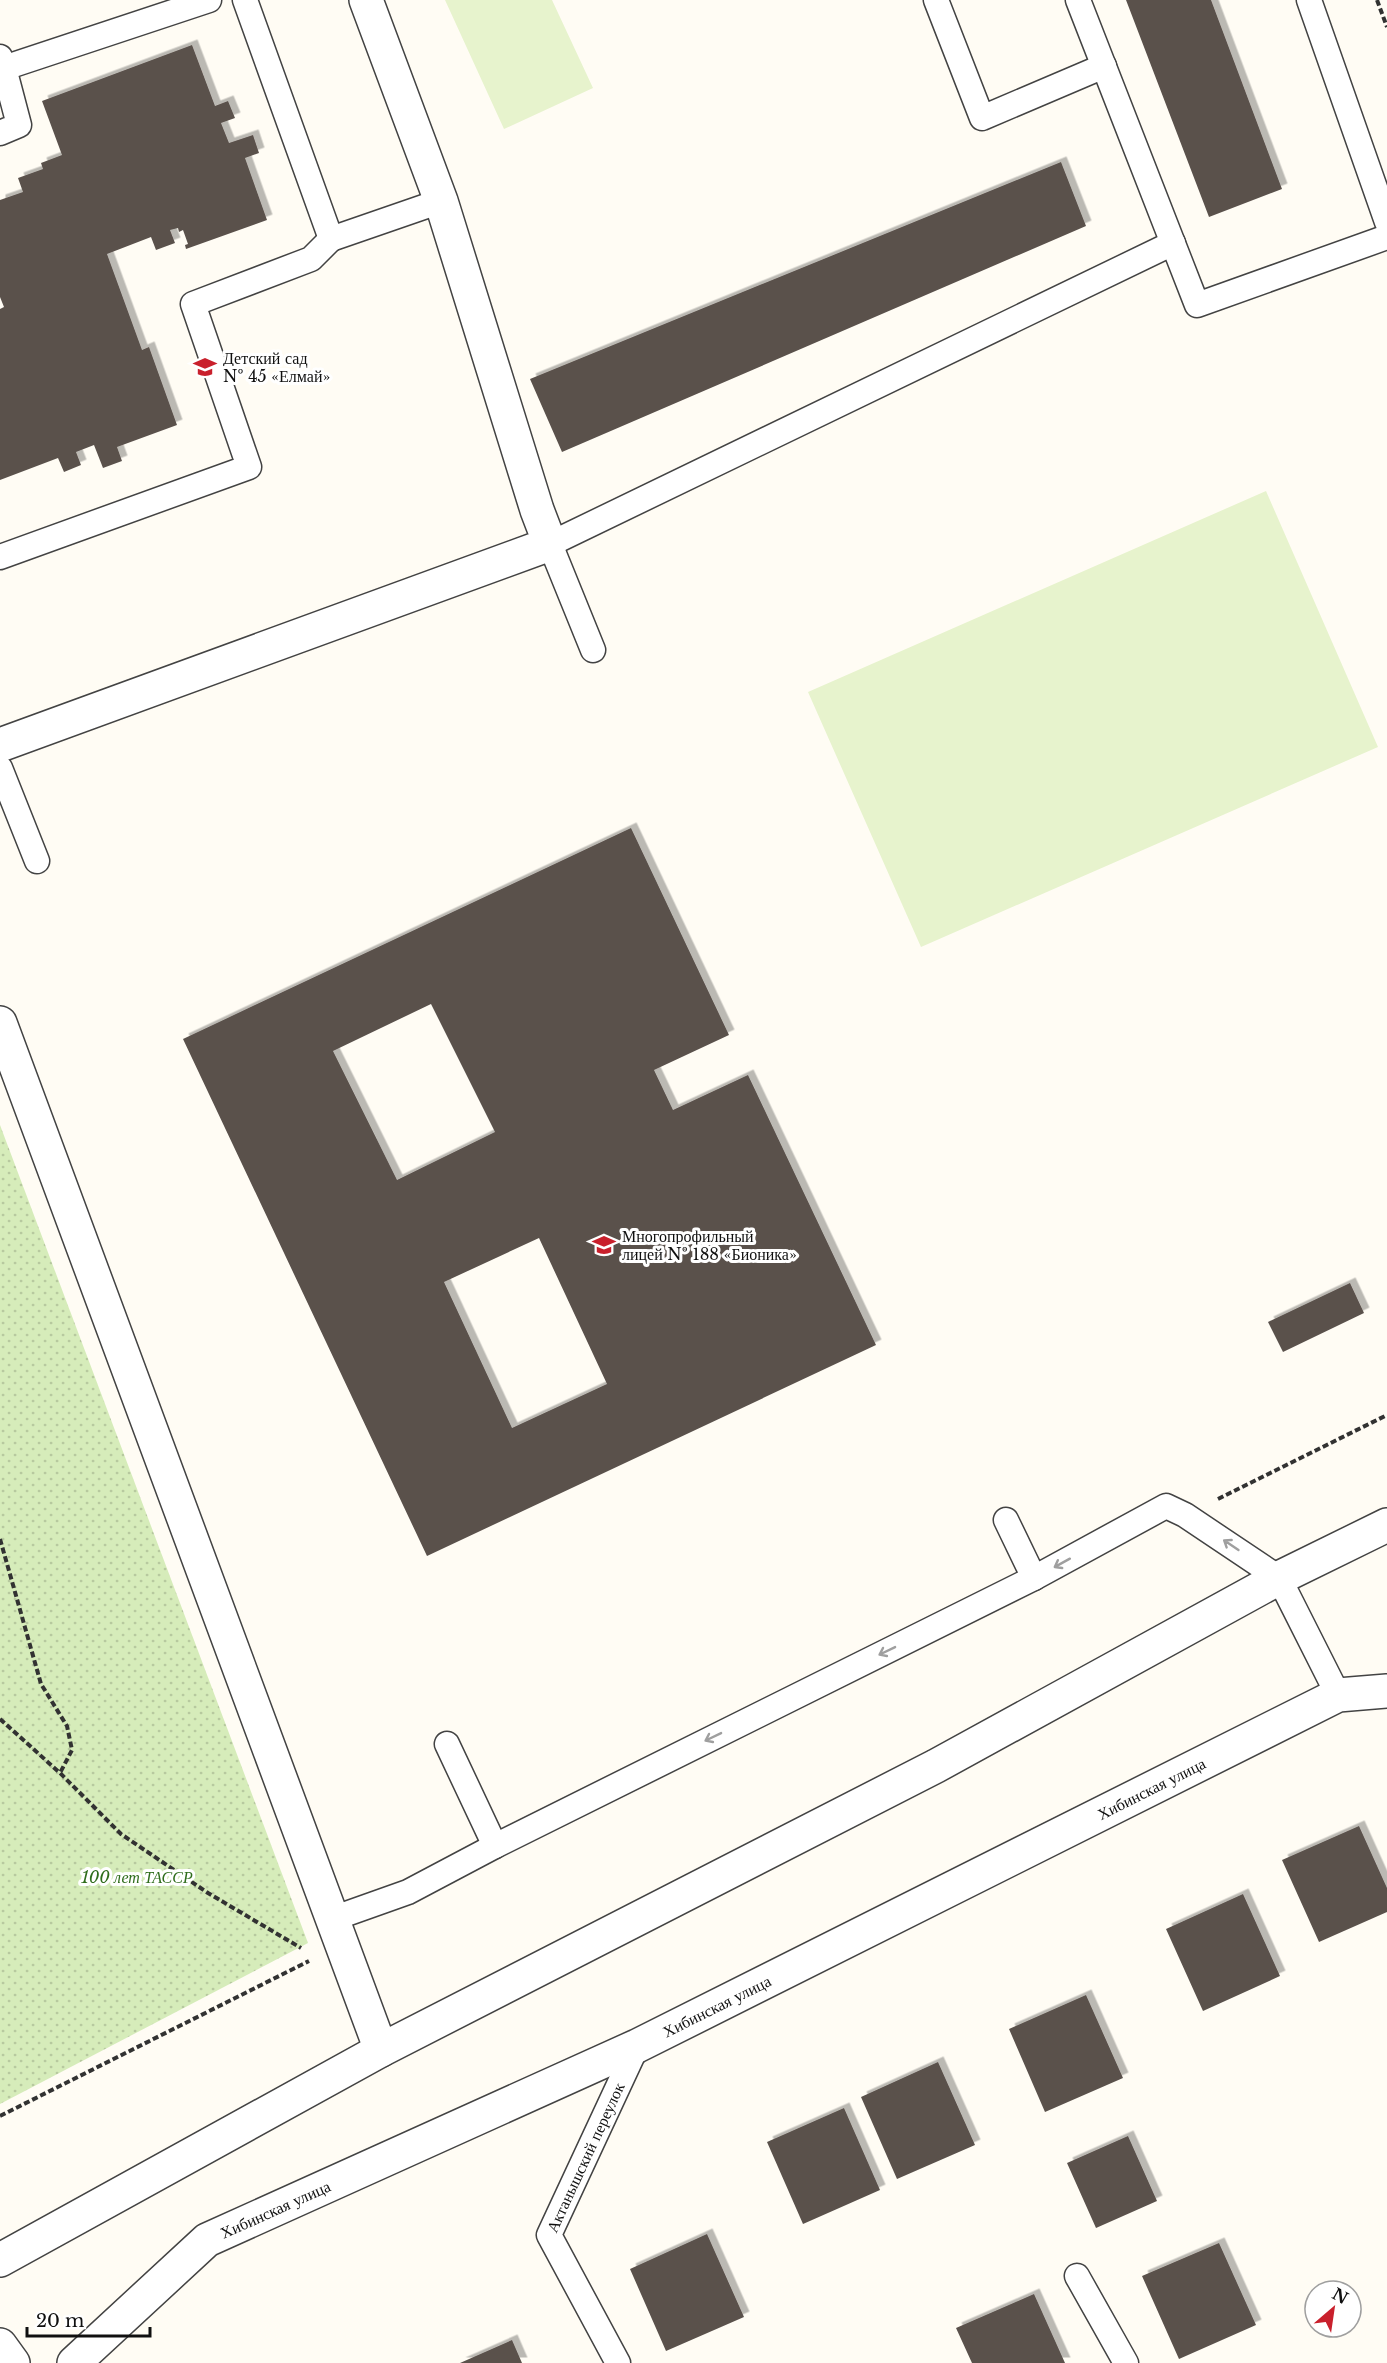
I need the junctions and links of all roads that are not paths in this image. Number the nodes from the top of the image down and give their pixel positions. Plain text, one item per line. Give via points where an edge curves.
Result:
1 (209, 0) edge
2 (245, 0) edge
3 (366, 0) edge
4 (936, 0) edge
5 (1078, 0) edge
6 (1309, 0) edge
7 (2, 62) edge
8 (1104, 66) junction
9 (0, 133) edge
10 (441, 201) junction
11 (1387, 222) edge
12 (1387, 237) edge
13 (331, 239) junction
14 (1173, 243) junction
15 (550, 544) junction
16 (0, 557) edge
17 (593, 650) dead end
18 (0, 745) edge
19 (0, 768) edge
20 (37, 861) dead end
21 (0, 1023) edge
22 (1006, 1520) dead end
23 (1387, 1525) edge
24 (1034, 1578) junction
25 (1279, 1578) junction
26 (1387, 1691) edge
27 (1338, 1695) junction
28 (447, 1744) dead end
29 (495, 1846) junction
30 (332, 1919) junction
31 (637, 2046) junction
32 (381, 2050) junction
33 (0, 2260) edge
34 (1077, 2276) dead end
35 (0, 2345) edge
36 (14, 2363) edge
37 (74, 2363) edge
38 (618, 2363) edge
39 (1126, 2363) edge

1 - 7 lane
2 - 13 lane
3 - 10 street
4 - 8 lane via 982,118
5 - 8 lane
6 - 11 lane
7 - 9 lane via 19,125
8 - 14 lane
10 - 13 lane
10 - 15 street
12 - 14 lane via 1197,305
13 - 16 lane via 311,259 193,304 249,467
14 - 15 lane
15 - 17 lane
15 - 18 street
19 - 20 lane
21 - 30 street
22 - 24 lane
23 - 25 street
25 -> 24 lane via 1166,1506
24 -> 29 lane
25 - 27 lane
25 - 32 street via 936,1766
26 - 27 street, Хибинская улица
27 - 31 street, Хибинская улица
28 - 29 lane
29 - 30 lane via 408,1893
30 - 32 street
31 - 37 street, Хибинская улица via 207,2240
31 - 38 lane, Актанышский переулок via 549,2235
32 - 33 street
34 - 39 lane
35 - 36 street

